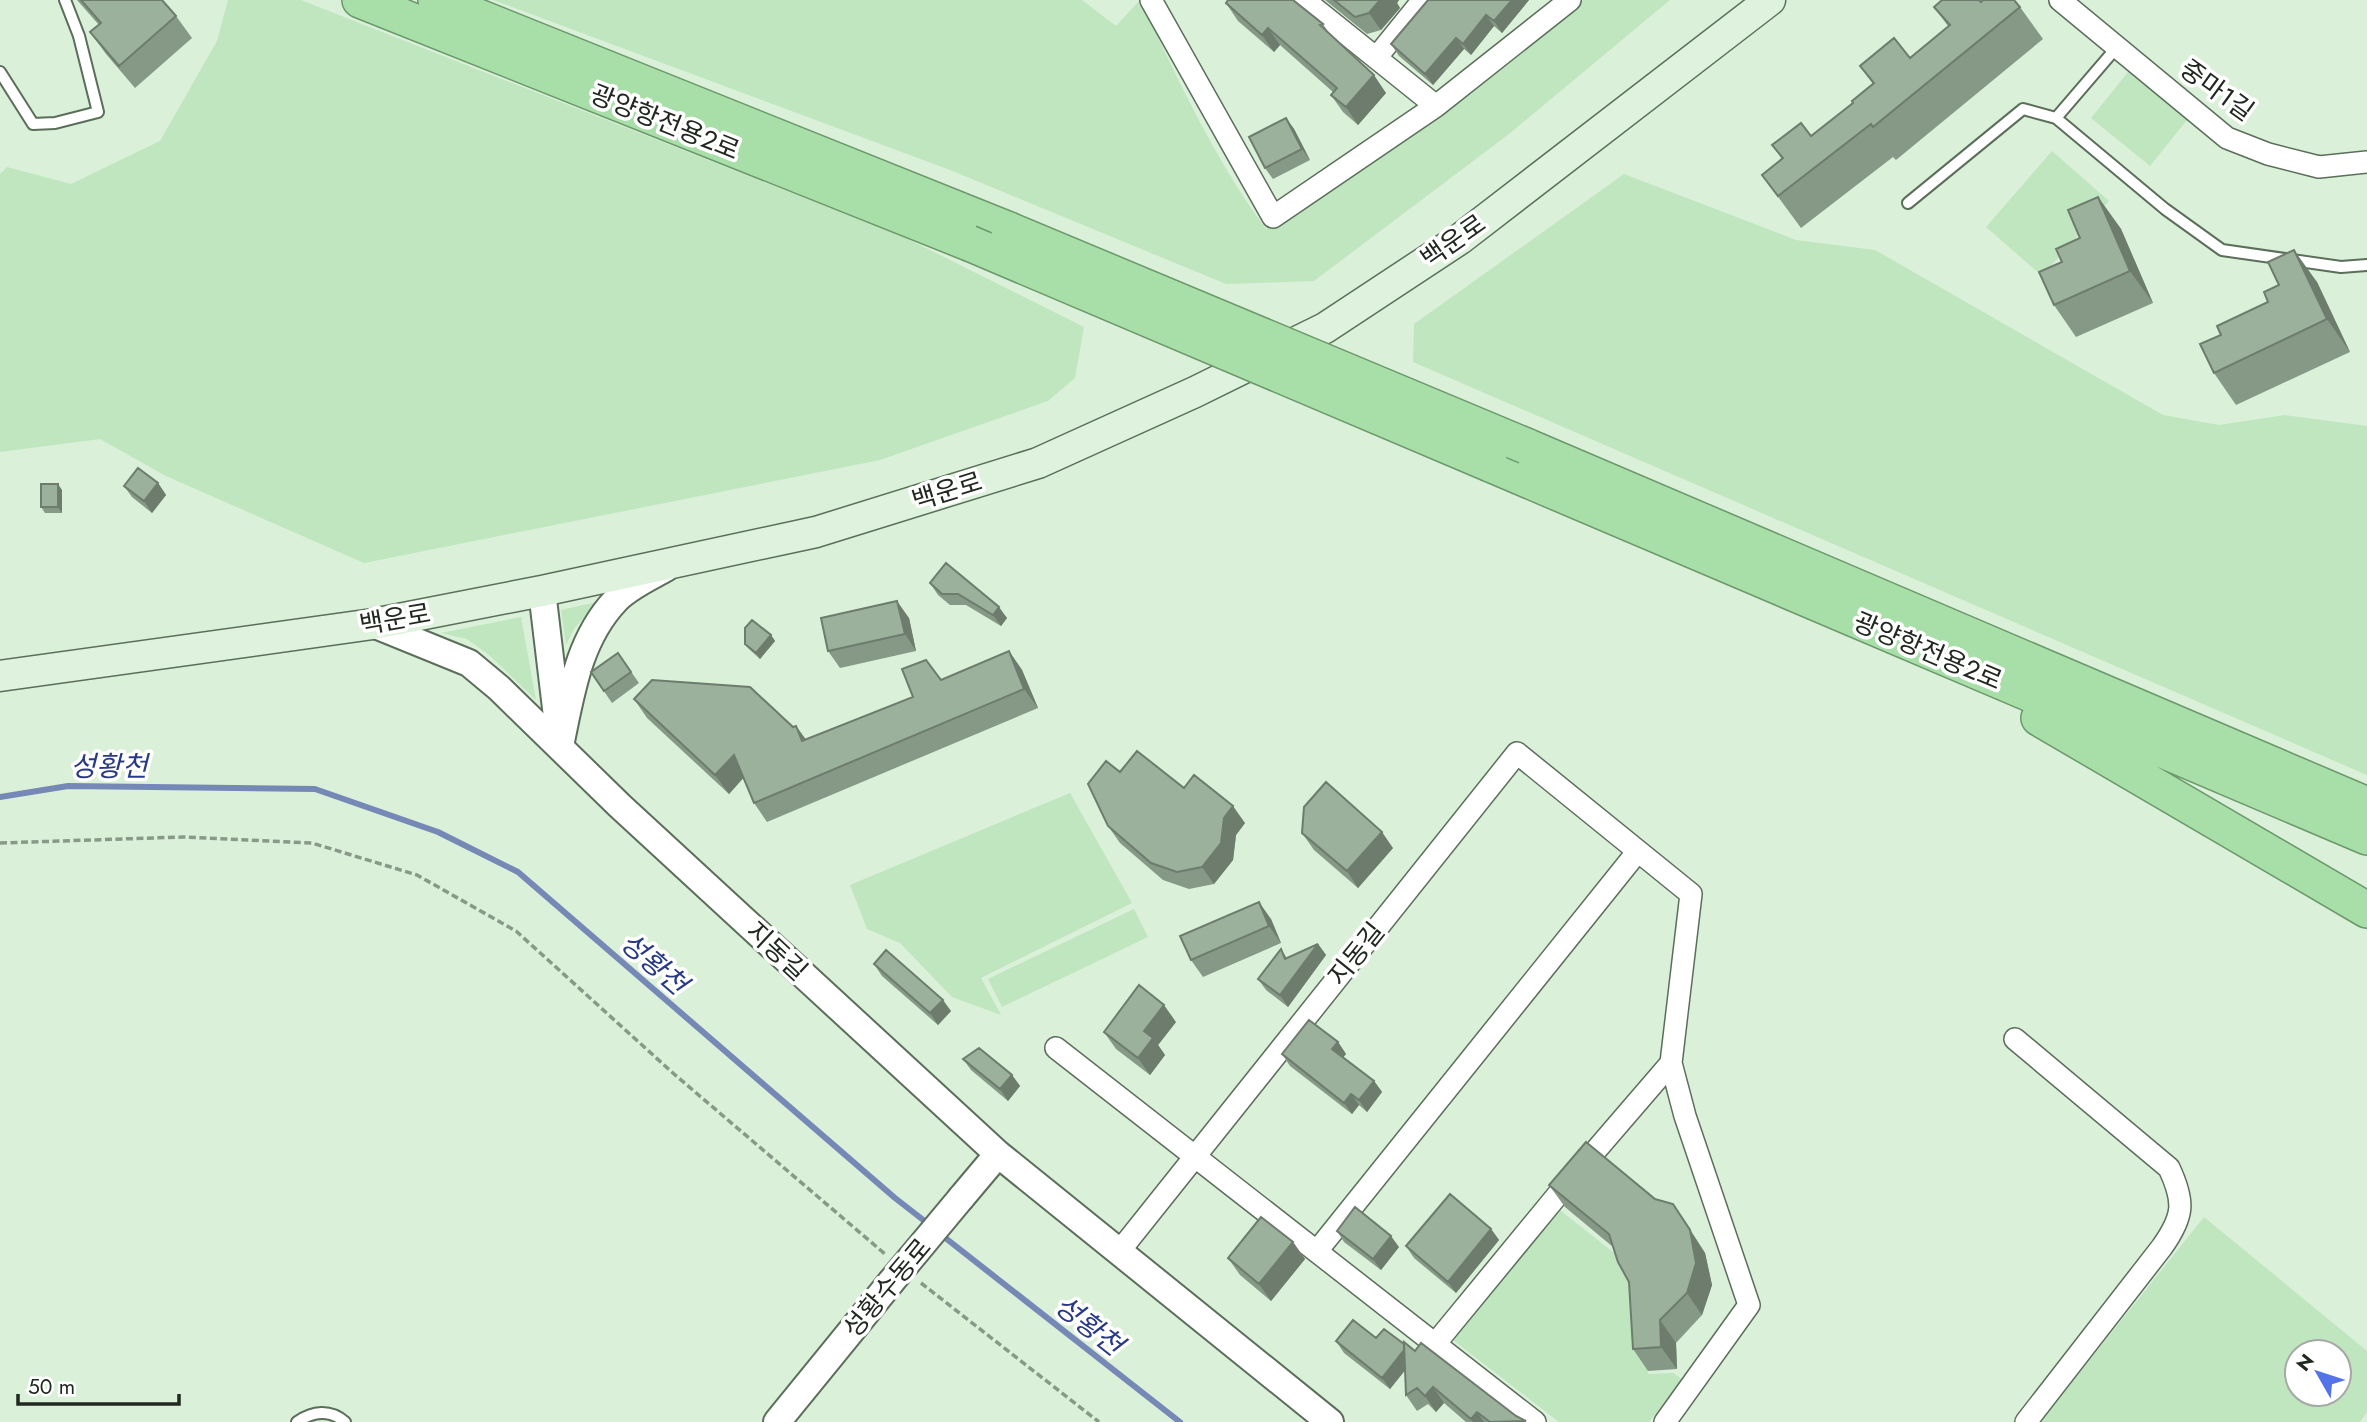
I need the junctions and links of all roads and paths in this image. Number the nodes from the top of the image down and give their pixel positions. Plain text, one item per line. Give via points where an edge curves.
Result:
1 (65, 0) edge
2 (360, 0) edge
3 (436, 0) edge
4 (1151, 0) edge
5 (1304, 0) edge
6 (1423, 0) edge
7 (1570, 0) edge
8 (1770, 0) edge
9 (2060, 0) edge
10 (2117, 47) junction
11 (1376, 58) junction
12 (0, 72) edge
13 (1436, 106) junction
14 (2056, 118) junction
15 (2367, 162) edge
16 (1908, 203) dead end
17 (2367, 265) edge
18 (673, 563) junction
19 (542, 591) junction
20 (373, 624) junction
21 (1912, 643) junction
22 (0, 676) edge
23 (560, 746) junction
24 (2367, 805) edge
25 (2367, 837) edge
26 (0, 843) edge
27 (1638, 850) junction
28 (2367, 910) edge
29 (2015, 1039) dead end
30 (1056, 1048) dead end
31 (1671, 1063) junction
32 (998, 1154) junction
33 (1194, 1155) junction
34 (1317, 1251) junction
35 (1118, 1253) junction
36 (886, 1255) dead end
37 (918, 1280) dead end
38 (1436, 1344) junction
39 (297, 1422) edge
40 (345, 1422) edge
41 (777, 1422) edge
42 (1099, 1422) edge
43 (1330, 1422) edge
44 (1535, 1422) edge
45 (1665, 1422) edge
46 (2026, 1422) edge

1 - 12 lane via 98,112 33,124
2 - 21 highway, 광양항전용2로, bridge via 970,243
3 - 24 highway, 광양항전용2로, bridge via 1009,230
4 - 13 street via 1273,217
5 - 11 street
6 - 11 street
7 - 13 street
8 - 18 main road, 백운로 via 1460,239 1325,328 1038,463 816,532
9 - 10 street, 중마1길
10 - 14 lane
10 - 15 street, 중마1길 via 2227,138 2319,167
11 - 13 street
14 - 16 lane via 2022,109
14 - 17 lane via 2222,250 2341,267
18 - 19 main road, 백운로
18 - 23 street via 617,598 590,633 576,671
19 - 20 main road, 백운로
19 - 23 street
20 - 22 main road, 백운로
20 - 23 street, 지동길 via 469,663
21 - 25 highway, 광양항전용2로
21 - 28 highway
23 - 32 street, 지동길
26 - 36 path via 183,837 312,843 417,875 516,931
27 - 31 street via 1691,894
27 - 33 street, 지동길 via 1517,753
27 - 34 street
29 - 46 street via 2169,1168 2181,1213 2177,1226
30 - 33 street
31 - 38 street
31 - 45 street via 1749,1305
32 - 35 street, 지동길
32 - 41 street, 성황수동로, bridge
33 - 34 street
33 - 35 street, 지동길
34 - 38 street
35 - 43 street, 지동길
37 - 42 path
38 - 44 street
39 - 40 lane via 318,1412

